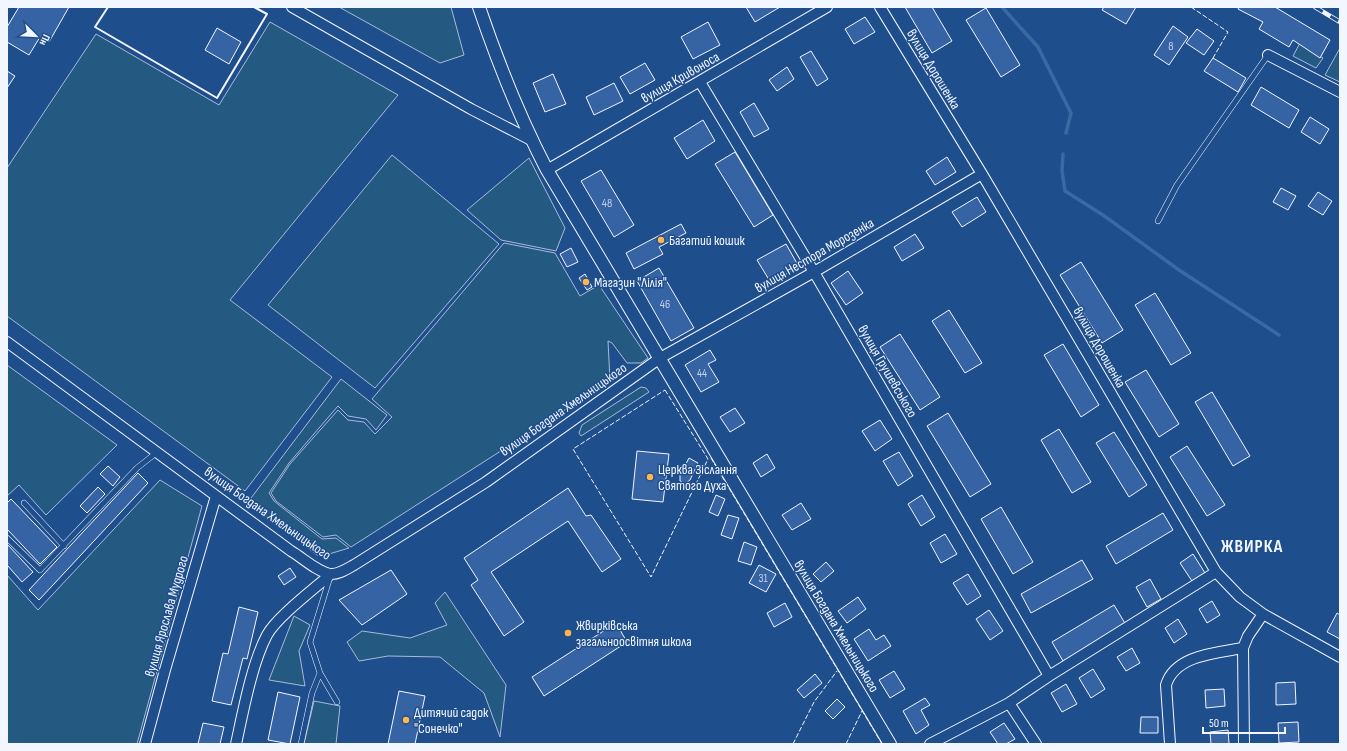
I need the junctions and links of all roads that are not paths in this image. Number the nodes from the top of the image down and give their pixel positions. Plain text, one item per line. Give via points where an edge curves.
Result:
1 (292, 7) edge
2 (479, 7) edge
3 (827, 7) edge
4 (880, 7) edge
5 (1268, 54) joint
6 (700, 82) junction
7 (1340, 92) edge
8 (531, 140) junction
9 (547, 170) junction
10 (982, 174) junction
11 (1158, 221) dead end
12 (814, 272) junction
13 (7, 342) edge
14 (660, 358) junction
15 (156, 452) junction
16 (216, 496) junction
17 (24, 503) dead end
18 (7, 538) edge
19 (64, 546) junction
20 (1216, 572) junction
21 (331, 574) junction
22 (1262, 614) junction
23 (1243, 648) junction
24 (1340, 657) edge
25 (320, 673) junction
26 (1049, 676) junction
27 (337, 702) dead end
28 (1009, 703) junction
29 (145, 744) edge
30 (236, 744) edge
31 (301, 744) edge
32 (890, 744) edge
33 (930, 744) edge
34 (1036, 744) edge
35 (1170, 744) edge
36 (1244, 744) edge

1 - 8 street via 471,109
2 - 8 street, вулиця Богдана Хмельницького via 497,59
3 - 6 street, вулиця Кривоноса
4 - 10 street, вулиця Дорошенка
5 - 7 street
5 - 11 lane via 1177,185
6 - 9 street, вулиця Кривоноса
6 - 12 street, вулиця Грушевського
8 - 9 street, вулиця Богдана Хмельницького
9 - 14 street, вулиця Богдана Хмельницького
10 - 12 street, вулиця Нестора Морозенка
10 - 20 street, вулиця Дорошенка
12 - 14 street, вулиця Нестора Морозенка
12 - 26 street, вулиця Грушевського
13 - 15 street, вулиця Богдана Хмельницького
14 - 21 street, вулиця Богдана Хмельницького via 486,482 354,565 342,572
14 - 32 street, вулиця Богдана Хмельницького
15 - 16 street, вулиця Богдана Хмельницького
15 - 19 lane
16 - 21 street, вулиця Богдана Хмельницького via 316,568
16 - 29 street, вулиця Ярослава Мудрого
17 - 19 lane
18 - 19 lane via 40,570
20 - 22 street, вулиця Дорошенка via 1240,597
20 - 26 street
21 - 25 lane via 310,642
21 - 30 street via 267,634 258,658
22 - 23 street
22 - 24 street, вулиця Дорошенка
23 - 35 street via 1192,659 1175,669 1169,676 1166,685
23 - 36 street
25 - 27 lane
25 - 31 lane via 312,693
26 - 28 street
28 - 33 street
28 - 34 street

